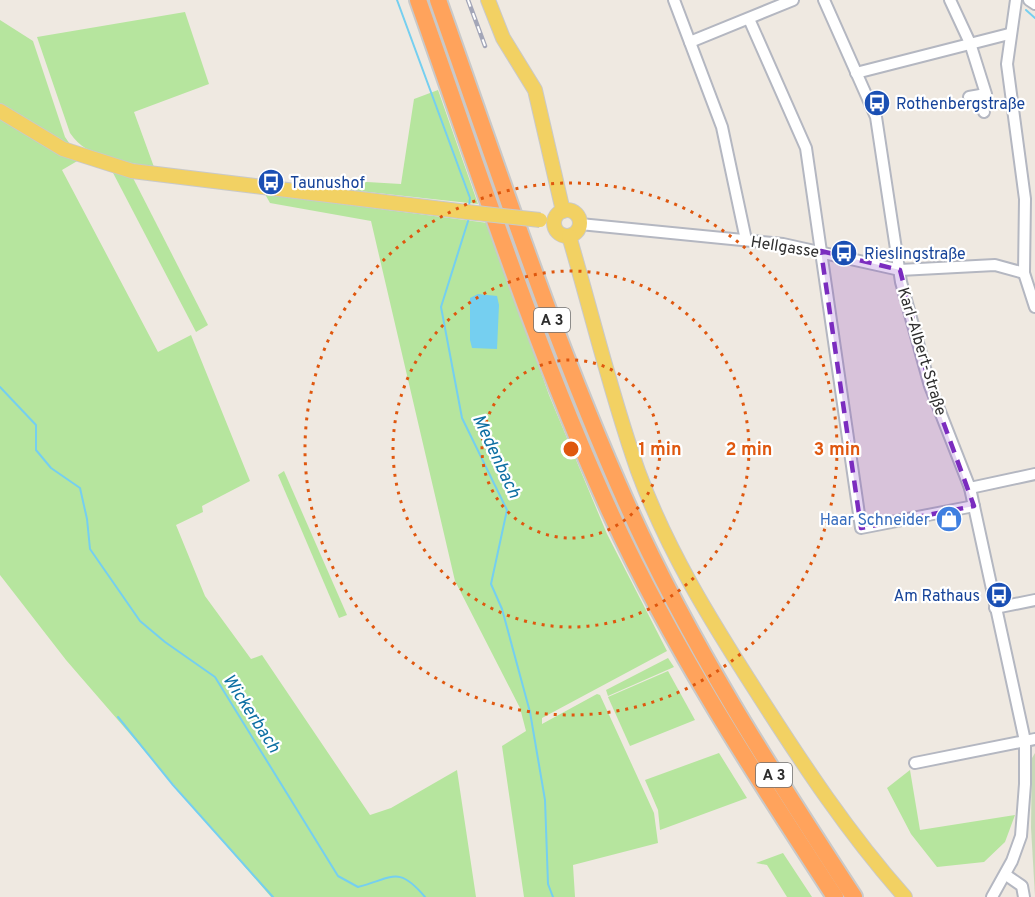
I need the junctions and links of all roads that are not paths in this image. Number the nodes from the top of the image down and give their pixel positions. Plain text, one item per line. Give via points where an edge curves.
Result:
1 (418, 0) edge
2 (438, 0) edge
3 (488, 0) edge
4 (674, 0) edge
5 (793, 0) edge
6 (824, 0) edge
7 (950, 0) edge
8 (1016, 0) edge
9 (1029, 0) edge
10 (1035, 4) edge
11 (749, 19) junction
12 (1009, 34) junction
13 (690, 42) junction
14 (970, 43) junction
15 (856, 72) junction
16 (981, 95) junction
17 (969, 97) dead end
18 (0, 111) edge
19 (984, 112) dead end
20 (552, 217) junction
21 (580, 224) junction
22 (569, 236) junction
23 (746, 240) junction
24 (821, 251) junction
25 (900, 270) junction
26 (1024, 273) junction
27 (1035, 307) edge
28 (1035, 474) edge
29 (970, 488) junction
30 (974, 506) junction
31 (1035, 600) edge
32 (994, 608) junction
33 (692, 653) junction
34 (1030, 740) edge
35 (915, 763) dead end
36 (1006, 875) junction
37 (836, 897) edge
38 (854, 897) edge
39 (905, 897) edge
40 (992, 897) edge
41 (1024, 897) edge

1 - 33 highway, A 3 via 564,401 611,515 673,636
2 - 33 highway, A 3 via 581,396 627,506 689,631
3 - 20 main road via 503,38 535,90
4 - 13 street
5 - 11 street
6 - 15 street, Karl-Albert-Straße
7 - 14 street
8 - 12 street
9 - 10 street
11 - 13 street
11 - 24 street via 806,148
12 - 14 street
12 - 26 street via 1011,111 1025,199
13 - 23 street via 722,127
14 - 15 street
14 - 16 street via 987,94
15 - 25 street, Karl-Albert-Straße via 873,106 879,130
16 - 17 street
16 - 19 street
18 - 20 main road, bridge via 63,149 132,171 466,212
20 - 21 main road via 576,214
20 - 22 main road via 559,234
21 - 22 main road
21 - 23 street, Hellgasse
22 - 39 main road via 639,473 683,571 825,798
23 - 24 street, Hellgasse
24 - 25 street, Hellgasse
24 - 30 street via 861,528
25 - 26 street, Hellgasse via 995,265
25 - 29 street, Karl-Albert-Straße via 930,386
26 - 27 street
28 - 29 street
29 - 30 street, Karl-Albert-Straße
30 - 32 street, Karl-Albert-Straße
31 - 32 street
32 - 34 street, Karl-Albert-Straße
33 - 37 highway, A 3 via 741,753
33 - 38 highway, A 3
34 - 35 street
34 - 36 street, Karl-Albert-Straße via 1023,821
36 - 40 street
36 - 41 street via 1022,886

